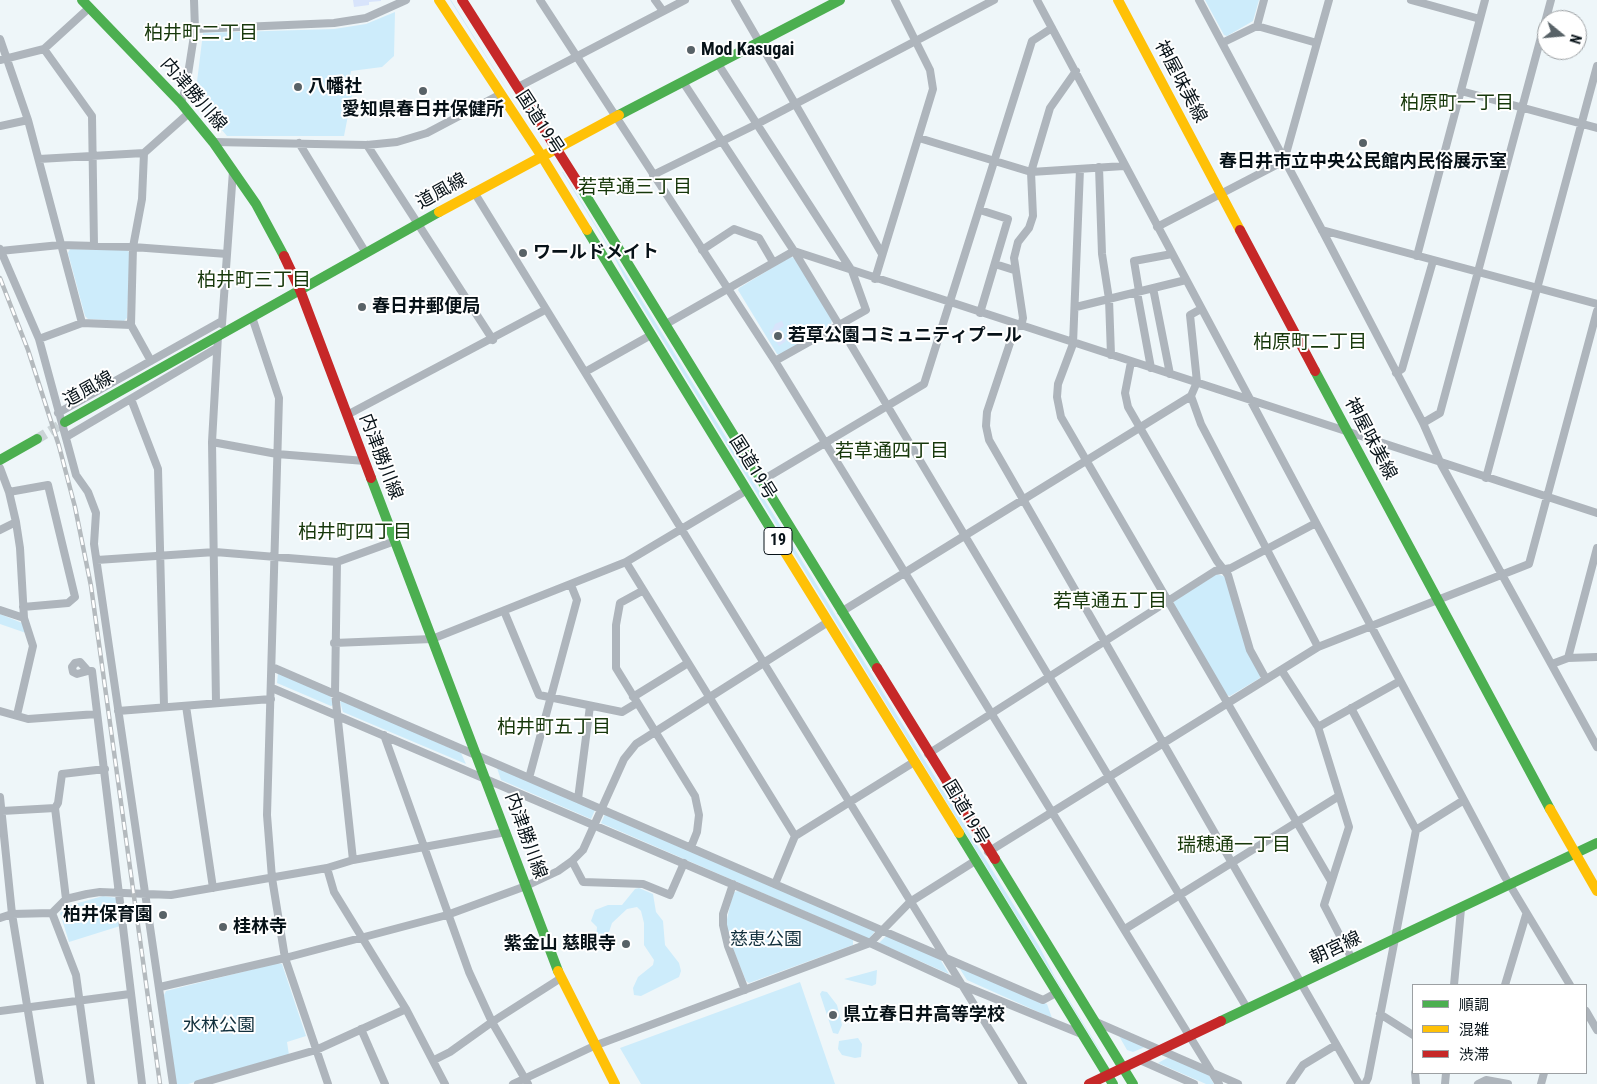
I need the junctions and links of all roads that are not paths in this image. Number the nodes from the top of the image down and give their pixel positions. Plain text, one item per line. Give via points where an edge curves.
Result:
1 (82, 0) edge
2 (194, 0) edge
3 (406, 0) edge
4 (439, 0) edge
5 (462, 0) edge
6 (655, 0) edge
7 (685, 0) edge
8 (735, 0) edge
9 (840, 0) edge
10 (895, 0) edge
11 (994, 0) edge
12 (1037, 0) edge
13 (1118, 0) edge
14 (1199, 0) edge
15 (1264, 0) edge
16 (1329, 0) edge
17 (1410, 0) edge
18 (1485, 0) edge
19 (1551, 0) edge
20 (542, 1) edge
21 (89, 8) junction
22 (663, 11) junction
23 (1480, 19) junction
24 (1257, 26) junction
25 (1052, 28) junction
26 (195, 29) junction
27 (0, 39) edge
28 (916, 41) junction
29 (759, 42) junction
30 (1222, 43) junction
31 (1317, 43) junction
32 (44, 50) junction
33 (576, 56) junction
34 (3, 59) edge
35 (718, 64) junction
36 (1597, 66) edge
37 (1076, 71) junction
38 (683, 82) junction
39 (518, 88) junction
40 (1461, 91) junction
41 (501, 94) junction
42 (181, 103) junction
43 (794, 104) junction
44 (1522, 108) junction
45 (188, 113) junction
46 (615, 116) junction
47 (28, 120) junction
48 (757, 124) junction
49 (1582, 124) junction
50 (0, 126) edge
51 (1597, 128) edge
52 (919, 138) junction
53 (722, 140) junction
54 (213, 142) junction
55 (299, 143) junction
56 (367, 145) junction
57 (556, 147) junction
58 (144, 153) junction
59 (94, 155) junction
60 (541, 155) junction
61 (39, 159) junction
62 (1284, 160) junction
63 (994, 161) junction
64 (1124, 166) junction
65 (1099, 167) junction
66 (1080, 169) junction
67 (233, 171) junction
68 (1030, 172) junction
69 (653, 175) junction
70 (474, 192) junction
71 (1221, 194) junction
72 (980, 210) junction
73 (418, 224) junction
74 (1158, 227) junction
75 (1322, 230) junction
76 (60, 245) junction
77 (94, 246) junction
78 (133, 247) junction
79 (0, 250) edge
80 (702, 250) junction
81 (794, 251) junction
82 (366, 253) junction
83 (227, 254) junction
84 (882, 254) junction
85 (1172, 254) junction
86 (1417, 256) junction
87 (1434, 260) junction
88 (773, 262) junction
89 (995, 264) junction
90 (1014, 270) junction
91 (852, 272) junction
92 (1477, 273) junction
93 (875, 279) junction
94 (1186, 280) junction
95 (729, 288) junction
96 (1153, 288) junction
97 (1538, 288) junction
98 (300, 290) junction
99 (1138, 292) junction
100 (1109, 299) junction
101 (950, 303) junction
102 (1597, 304) edge
103 (1076, 307) junction
104 (1201, 309) junction
105 (545, 310) junction
106 (1597, 311) edge
107 (980, 313) junction
108 (252, 317) junction
109 (222, 321) junction
110 (82, 323) junction
111 (666, 324) junction
112 (130, 325) junction
113 (839, 325) junction
114 (1018, 325) junction
115 (220, 335) junction
116 (651, 335) junction
117 (39, 339) junction
118 (492, 340) junction
119 (1073, 344) junction
120 (217, 348) junction
121 (1111, 355) junction
122 (150, 361) junction
123 (775, 361) junction
124 (1131, 362) junction
125 (1151, 368) junction
126 (585, 372) junction
127 (1396, 373) junction
128 (1170, 374) junction
129 (1197, 382) junction
130 (1191, 396) junction
131 (131, 399) junction
132 (1250, 399) junction
133 (888, 408) junction
134 (58, 413) junction
135 (347, 415) junction
136 (66, 422) tunnel mouth
137 (1423, 423) junction
138 (1140, 427) junction
139 (1347, 431) junction
140 (66, 437) junction
141 (37, 439) tunnel mouth
142 (212, 442) junction
143 (825, 443) junction
144 (277, 454) junction
145 (0, 460) edge
146 (365, 461) junction
147 (1087, 461) junction
148 (1441, 464) junction
149 (0, 468) edge
150 (1486, 478) junction
151 (761, 481) junction
152 (747, 490) junction
153 (9, 492) junction
154 (1547, 497) junction
155 (1024, 500) junction
156 (1597, 513) edge
157 (16, 522) junction
158 (1316, 523) junction
159 (0, 530) edge
160 (681, 530) junction
161 (965, 536) junction
162 (395, 541) junction
163 (1597, 548) edge
164 (1267, 549) junction
165 (215, 552) junction
166 (160, 555) junction
167 (274, 557) junction
168 (96, 560) junction
169 (336, 562) junction
170 (626, 562) junction
171 (1222, 568) junction
172 (905, 573) junction
173 (1504, 575) junction
174 (571, 585) junction
175 (642, 591) junction
176 (1167, 601) junction
177 (1438, 602) junction
178 (23, 607) junction
179 (0, 610) edge
180 (504, 611) junction
181 (841, 612) junction
182 (24, 618) junction
183 (828, 622) junction
184 (1371, 626) junction
185 (432, 639) junction
186 (1104, 641) junction
187 (334, 643) junction
188 (1318, 647) junction
189 (1597, 657) edge
190 (1568, 658) junction
191 (688, 663) junction
192 (764, 663) junction
193 (1552, 664) junction
194 (272, 667) junction
195 (88, 671) dead end
196 (1282, 671) junction
197 (1048, 675) junction
198 (1266, 679) junction
199 (1400, 681) junction
200 (272, 688) junction
201 (335, 693) junction
202 (709, 697) junction
203 (272, 698) junction
204 (550, 698) junction
205 (635, 700) junction
206 (216, 702) junction
207 (1227, 705) junction
208 (164, 706) junction
209 (186, 706) junction
210 (590, 706) junction
211 (1351, 708) junction
212 (0, 711) edge
213 (118, 711) junction
214 (991, 712) junction
215 (98, 714) junction
216 (17, 715) junction
217 (338, 715) junction
218 (1318, 727) junction
219 (654, 731) junction
220 (384, 735) junction
221 (1163, 743) junction
222 (1597, 747) edge
223 (928, 754) junction
224 (478, 756) junction
225 (914, 762) junction
226 (105, 769) junction
227 (1110, 776) junction
228 (530, 778) junction
229 (486, 779) junction
230 (1339, 796) junction
231 (0, 797) edge
232 (578, 799) junction
233 (850, 800) junction
234 (1464, 800) junction
235 (55, 808) junction
236 (2, 811) junction
237 (1053, 811) junction
238 (600, 813) junction
239 (1295, 824) junction
240 (594, 825) junction
241 (1416, 830) junction
242 (506, 832) junction
243 (795, 836) junction
244 (2, 838) edge
245 (1597, 843) edge
246 (691, 847) junction
247 (425, 848) junction
248 (988, 852) junction
249 (1574, 854) junction
250 (353, 860) junction
251 (572, 861) junction
252 (975, 861) junction
253 (1232, 862) junction
254 (684, 863) junction
255 (327, 868) junction
256 (272, 878) junction
257 (1330, 881) junction
258 (733, 884) junction
259 (775, 884) junction
260 (1509, 885) junction
261 (526, 886) junction
262 (213, 888) junction
263 (1597, 891) edge
264 (1180, 894) junction
265 (121, 895) junction
266 (146, 895) junction
267 (66, 899) junction
268 (910, 902) junction
269 (1461, 909) junction
270 (52, 913) junction
271 (12, 914) junction
272 (447, 915) junction
273 (1526, 915) junction
274 (0, 918) edge
275 (1124, 929) junction
276 (882, 930) junction
277 (363, 937) junction
278 (1394, 940) junction
279 (870, 944) junction
280 (285, 958) junction
281 (946, 958) junction
282 (1352, 959) junction
283 (1564, 974) junction
284 (561, 978) junction
285 (1301, 983) junction
286 (1454, 984) edge
287 (1505, 984) edge
288 (1562, 984) edge
289 (1569, 984) edge
290 (964, 986) junction
291 (160, 987) junction
292 (745, 990) junction
293 (1056, 993) junction
294 (130, 994) junction
295 (80, 1002) junction
296 (28, 1007) junction
297 (1247, 1008) junction
298 (406, 1009) junction
299 (0, 1011) edge
300 (1587, 1013) edge
301 (1380, 1014) junction
302 (1092, 1020) junction
303 (492, 1022) junction
304 (361, 1030) junction
305 (1597, 1030) edge
306 (1081, 1034) junction
307 (1412, 1034) edge
308 (1189, 1037) junction
309 (1336, 1045) junction
310 (594, 1046) junction
311 (316, 1050) junction
312 (1161, 1050) junction
313 (434, 1060) junction
314 (1140, 1060) junction
315 (1123, 1069) junction
316 (1212, 1073) junction
317 (1487, 1076) edge
318 (1111, 1080) edge
319 (526, 1081) edge
320 (40, 1084) edge
321 (91, 1084) edge
322 (142, 1084) edge
323 (174, 1084) edge
324 (198, 1084) edge
325 (328, 1084) edge
326 (385, 1084) edge
327 (445, 1084) edge
328 (513, 1084) edge
329 (615, 1084) edge
330 (1023, 1084) edge
331 (1089, 1084) edge
332 (1133, 1084) edge
333 (1194, 1084) edge
334 (1219, 1084) edge
335 (1238, 1084) edge
336 (1290, 1084) edge
337 (1359, 1084) edge
338 (1365, 1084) edge
339 (1478, 1084) edge
340 (1508, 1084) edge

1 - 21 main road, 内津勝川線
2 - 26 street
3 - 26 street via 366,18 334,23
4 - 41 main road, 国道19号 / 19
5 - 39 main road, 国道19号 / 19
6 - 22 street
7 - 22 street
8 - 29 street
9 - 29 main road, 道風線
10 - 28 street
11 - 28 street
12 - 25 street
13 - 71 main road, 神屋味美線
14 - 30 street
15 - 24 street
16 - 31 street
17 - 23 street
18 - 23 street
19 - 44 street
20 - 33 street
21 - 32 street
21 - 42 main road, 内津勝川線
22 - 33 street
23 - 40 street
24 - 30 street
24 - 31 street
25 - 37 street
25 - 63 street via 1032,41
26 - 42 street
27 - 34 street
28 - 43 street
28 - 52 street via 930,70 933,90
29 - 35 main road, 道風線
29 - 43 street
30 - 62 street
31 - 62 street
32 - 34 street
32 - 59 street via 92,116
33 - 39 street
33 - 46 street
34 - 47 street
35 - 38 main road, 道風線
35 - 48 street
36 - 49 street
37 - 64 street
37 - 68 street via 1050,108
38 - 46 main road, 道風線
38 - 53 street
39 - 57 main road, 国道19号 / 19
40 - 44 street
40 - 86 street
41 - 56 street via 427,133 397,142
41 - 60 main road, 国道19号 / 19
42 - 45 main road, 内津勝川線
43 - 48 street
43 - 84 street
44 - 49 street
44 - 92 street
45 - 54 main road, 内津勝川線
45 - 58 street
46 - 57 main road, 道風線
46 - 69 street
47 - 50 street
47 - 61 street
48 - 53 street
48 - 91 street
49 - 51 street
49 - 97 street
52 - 63 street
52 - 84 street
53 - 69 street
53 - 81 street
54 - 55 street
54 - 67 main road, 内津勝川線
55 - 56 street
55 - 82 street
56 - 73 street
57 - 60 main road, 道風線
57 - 111 main road, 国道19号 / 19
58 - 59 street
58 - 78 street via 142,199
59 - 61 street
59 - 77 street
60 - 70 main road, 道風線
60 - 116 main road, 国道19号 / 19
61 - 76 street
62 - 71 street
62 - 75 street
63 - 68 street
63 - 72 street
64 - 65 street
64 - 74 street
65 - 66 street
65 - 100 street via 1102,254
66 - 68 street
66 - 103 street
67 - 83 street
67 - 98 main road, 内津勝川線 via 277,240
68 - 90 street via 1033,216 1029,228 1018,242
69 - 80 street
70 - 73 main road, 道風線
70 - 105 street
71 - 74 street
71 - 139 main road, 神屋味美線
72 - 89 street via 1008,219
72 - 101 street
73 - 82 main road, 道風線
73 - 118 street
74 - 85 street
75 - 86 street
75 - 127 street
76 - 77 street
76 - 79 street
76 - 110 street
77 - 78 street
78 - 83 street
78 - 112 street
79 - 117 street
80 - 88 street via 734,229 759,238
80 - 95 street
81 - 88 street
81 - 91 street
81 - 113 street
82 - 98 main road, 道風線
83 - 109 street
84 - 93 street
85 - 94 street
85 - 99 street via 1134,261
86 - 87 street
87 - 92 street
87 - 127 street via 1402,369
88 - 95 street
89 - 90 street
89 - 107 street
90 - 114 street via 1023,318
91 - 93 street
91 - 113 street via 866,310
92 - 97 street
92 - 137 street via 1440,412
93 - 101 street
94 - 96 street
94 - 104 street
95 - 111 street
95 - 123 street
96 - 99 street
96 - 128 street
97 - 102 street
97 - 150 street
98 - 108 main road, 道風線
98 - 135 main road, 内津勝川線
99 - 100 street
99 - 125 street
100 - 103 street
100 - 121 street
101 - 107 street
101 - 133 street via 924,384
103 - 119 street
104 - 129 street via 1190,315
104 - 132 street
105 - 118 street
105 - 126 street
106 - 154 street
107 - 114 street
108 - 115 main road, 道風線
108 - 144 street via 279,398
109 - 115 street
109 - 122 street
110 - 112 street
110 - 117 street
111 - 151 main road, 国道19号 / 19
112 - 122 street
113 - 123 street
113 - 133 street
114 - 119 street
114 - 155 street via 987,412 986,426 989,440
115 - 120 street
115 - 136 main road, 道風線
116 - 126 street
116 - 152 main road, 国道19号 / 19
117 - 134 street
118 - 135 street
119 - 121 street
119 - 147 street via 1058,384 1058,407
120 - 131 street
120 - 142 street
121 - 124 street
122 - 134 street
123 - 143 street
124 - 125 street
124 - 138 street via 1125,393 1128,406
125 - 128 street
126 - 160 street
127 - 137 street
128 - 129 street
129 - 130 street
129 - 132 street
130 - 138 street
130 - 164 street via 1201,424
131 - 140 street
131 - 166 street via 158,469
132 - 139 street
132 - 158 street
133 - 143 street
133 - 161 street
134 - 140 street
135 - 146 main road, 内津勝川線
137 - 148 street
138 - 147 street
138 - 171 street
139 - 148 street
139 - 177 main road, 神屋味美線
140 - 168 street via 76,475 96,512
141 - 145 main road
142 - 144 street
142 - 165 street
143 - 151 street
143 - 172 street
144 - 146 street
144 - 167 street
146 - 162 main road, 内津勝川線
147 - 155 street
147 - 176 street
148 - 150 street
148 - 173 street
149 - 153 street
150 - 154 street
151 - 181 main road, 国道19号 / 19
152 - 160 street
152 - 183 main road, 国道19号 / 19
153 - 157 street
153 - 178 street via 48,485 75,597 68,603
154 - 156 street
154 - 173 street via 1529,564
155 - 161 street
155 - 186 street
157 - 159 street
157 - 178 street
158 - 164 street
158 - 184 street
160 - 170 street
160 - 192 street
161 - 172 street
161 - 197 street
162 - 169 street
162 - 185 main road, 内津勝川線
163 - 190 street
164 - 171 street via 1231,568
164 - 188 street
165 - 166 street
165 - 167 street
165 - 206 street
166 - 168 street
166 - 208 street
167 - 169 street
167 - 194 street
168 - 213 street
169 - 187 street
170 - 174 street
170 - 175 street
171 - 176 street
171 - 198 street via 1228,575 1250,650
172 - 181 street
172 - 214 street
173 - 177 street
173 - 193 street
174 - 180 street
174 - 204 street via 577,600
175 - 191 street
175 - 205 street via 620,603 616,625 616,668
176 - 186 street
176 - 207 street
177 - 184 street
177 - 249 main road, 神屋味美線
178 - 182 street
179 - 182 street
180 - 185 street
180 - 204 street via 539,695
181 - 223 main road, 国道19号 / 19
182 - 216 street via 33,646
183 - 192 street
183 - 225 main road, 国道19号 / 19
184 - 188 street
184 - 199 street
185 - 187 street
185 - 224 main road, 内津勝川線
186 - 197 street
186 - 221 street
187 - 201 street
188 - 196 street
189 - 190 street
190 - 193 street
191 - 202 street
191 - 205 street
192 - 202 street
192 - 233 street
193 - 222 street
194 - 200 street
194 - 201 street
195 - 215 street via 92,670
196 - 198 street
196 - 218 street
197 - 214 street
197 - 227 street
198 - 207 street
199 - 211 street
199 - 234 street
200 - 203 street
200 - 217 street
201 - 217 street
201 - 224 street
202 - 219 street
202 - 243 street
203 - 206 street
203 - 256 street via 267,815
204 - 210 street
204 - 228 street
205 - 210 street via 622,712
205 - 219 street
206 - 209 street
207 - 221 street
207 - 239 street
208 - 209 street
208 - 213 street
209 - 262 street
210 - 232 street
211 - 218 street
211 - 241 street
212 - 216 street
213 - 266 street
214 - 223 street
214 - 237 street
215 - 216 street via 28,719
215 - 226 street
217 - 220 street
217 - 250 street
218 - 230 street
219 - 238 street via 636,744 624,759
219 - 246 street via 695,796 699,815
220 - 229 street
220 - 247 street
221 - 227 street
221 - 253 street
223 - 248 main road, 国道19号 / 19
224 - 228 street
224 - 229 main road, 内津勝川線
225 - 233 street
225 - 252 main road, 国道19号 / 19
226 - 235 street via 62,774
226 - 265 street
227 - 237 street
227 - 264 street
228 - 232 street
229 - 240 street
229 - 242 main road, 内津勝川線
230 - 239 street
230 - 257 street via 1350,827
231 - 236 street
232 - 238 street
233 - 243 street
233 - 268 street
234 - 241 street
234 - 260 street
235 - 236 street
235 - 267 street
236 - 244 street
237 - 248 street
237 - 275 street
238 - 240 street
238 - 246 street
239 - 253 street
239 - 257 street
240 - 251 street via 583,850
240 - 254 street
241 - 278 street
242 - 247 street
242 - 261 main road, 内津勝川線
243 - 259 street
244 - 271 street
245 - 249 main road, 朝宮線
246 - 259 street
247 - 250 street
247 - 272 street
248 - 302 main road, 国道19号 / 19
249 - 260 main road, 朝宮線
249 - 263 main road, 神屋味美線
250 - 255 street
251 - 254 street via 583,882 643,884 670,894
251 - 261 street
252 - 268 street
252 - 293 main road, 国道19号 / 19
253 - 264 street
253 - 285 street
254 - 258 street
255 - 256 street
255 - 277 street via 334,892
256 - 262 street
256 - 280 street
257 - 282 street via 1324,905
258 - 279 street
258 - 292 street via 722,925
259 - 276 street
260 - 269 main road, 朝宮線
260 - 273 street
261 - 272 street
261 - 284 main road, 内津勝川線
262 - 266 street via 171,895
264 - 275 street
264 - 297 street
265 - 266 street
265 - 267 street via 100,892
265 - 294 street
266 - 291 street
267 - 270 street
268 - 276 street
268 - 281 street
269 - 278 main road, 朝宮線
269 - 286 street
270 - 271 street
270 - 295 street via 76,975
271 - 274 street
271 - 296 street
272 - 277 street
272 - 303 street
273 - 283 street
273 - 287 street
275 - 308 street
276 - 279 street
276 - 281 street
277 - 280 street
277 - 298 street
278 - 282 main road, 朝宮線
278 - 301 street
279 - 290 street
279 - 292 street
280 - 291 street
280 - 311 street
281 - 290 street
281 - 293 street via 1043,1000
282 - 285 main road, 朝宮線
283 - 288 street
283 - 289 street
284 - 303 street
284 - 310 main road, 内津勝川線
285 - 297 main road, 朝宮線
285 - 309 street
290 - 306 street
290 - 330 street
291 - 323 street
292 - 310 street
293 - 306 main road, 国道19号 / 19
294 - 295 street
294 - 322 street
295 - 296 street
295 - 321 street
296 - 299 street
296 - 320 street
297 - 308 main road, 朝宮線
298 - 304 street
298 - 313 street
300 - 305 street
301 - 307 street
301 - 338 street
302 - 312 street
302 - 315 main road, 国道19号 / 19
303 - 313 street
303 - 319 street
304 - 311 street
304 - 326 street
306 - 318 main road, 国道19号 / 19
308 - 312 main road, 朝宮線
308 - 316 street
309 - 336 street via 1303,1065
309 - 337 street
310 - 319 street
310 - 329 main road, 内津勝川線
311 - 324 street
311 - 325 street
312 - 314 main road, 朝宮線
312 - 316 street
313 - 327 street
314 - 315 main road, 朝宮線
314 - 333 street
315 - 318 main road, 朝宮線
315 - 332 main road, 国道19号 / 19
316 - 334 street
316 - 335 street
317 - 339 street
317 - 340 street
318 - 331 main road, 朝宮線
319 - 328 street

